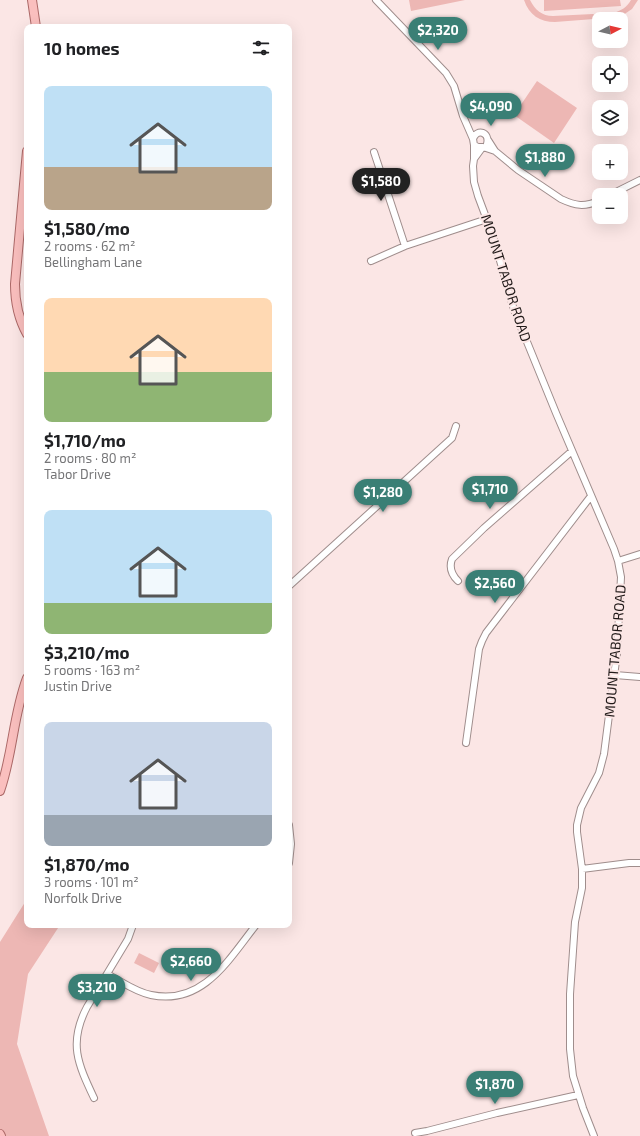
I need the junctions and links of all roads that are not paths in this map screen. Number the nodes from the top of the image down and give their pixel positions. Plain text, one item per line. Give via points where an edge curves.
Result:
1 (32, 0) edge
2 (376, 0) edge
3 (36, 24) edge
4 (466, 124) junction
5 (480, 133) junction
6 (488, 140) junction
7 (473, 142) junction
8 (483, 148) junction
9 (495, 151) junction
10 (374, 152) dead end
11 (474, 159) junction
12 (640, 180) edge
13 (24, 182) edge
14 (624, 188) edge
15 (592, 203) edge
16 (487, 219) junction
17 (405, 246) junction
18 (371, 261) dead end
19 (24, 327) edge
20 (456, 426) dead end
21 (572, 451) junction
22 (591, 496) junction
23 (640, 554) edge
24 (618, 561) junction
25 (458, 581) dead end
26 (292, 583) edge
27 (615, 674) junction
28 (640, 677) edge
29 (24, 687) edge
30 (466, 742) dead end
31 (0, 791) edge
32 (640, 863) edge
33 (582, 869) junction
34 (131, 928) edge
35 (254, 928) edge
36 (107, 974) junction
37 (578, 1095) junction
38 (94, 1098) dead end
39 (415, 1133) dead end
40 (594, 1136) edge

1 - 3 main road
2 - 4 street via 446,72 454,86
4 - 5 street
4 - 7 street
5 - 6 street via 485,134
5 - 7 street via 475,135
6 - 8 street
6 - 9 street
7 - 8 street
7 - 11 street, MOUNT TABOR ROAD
8 - 9 street
8 - 11 street
9 - 15 street via 518,170 568,203
10 - 17 street
11 - 16 street, MOUNT TABOR ROAD via 474,182
12 - 14 street
13 - 19 main road via 15,292
16 - 17 street
16 - 21 street, MOUNT TABOR ROAD via 514,310
17 - 18 street
20 - 26 street via 452,438
21 - 22 street, MOUNT TABOR ROAD
21 - 25 street via 452,559 451,570
22 - 24 street, MOUNT TABOR ROAD
22 - 30 street via 486,633 479,649
23 - 24 street
24 - 27 street, MOUNT TABOR ROAD via 621,588
27 - 28 street
27 - 33 street, MOUNT TABOR ROAD via 602,764 577,825
29 - 31 main road
32 - 33 street
33 - 37 street, MOUNT TABOR ROAD via 570,994 571,1062
34 - 36 street via 128,939
35 - 36 street via 216,975 205,984 184,994 151,995
36 - 38 street via 82,1017 77,1038 79,1065
37 - 39 street
37 - 40 street, MOUNT TABOR ROAD

